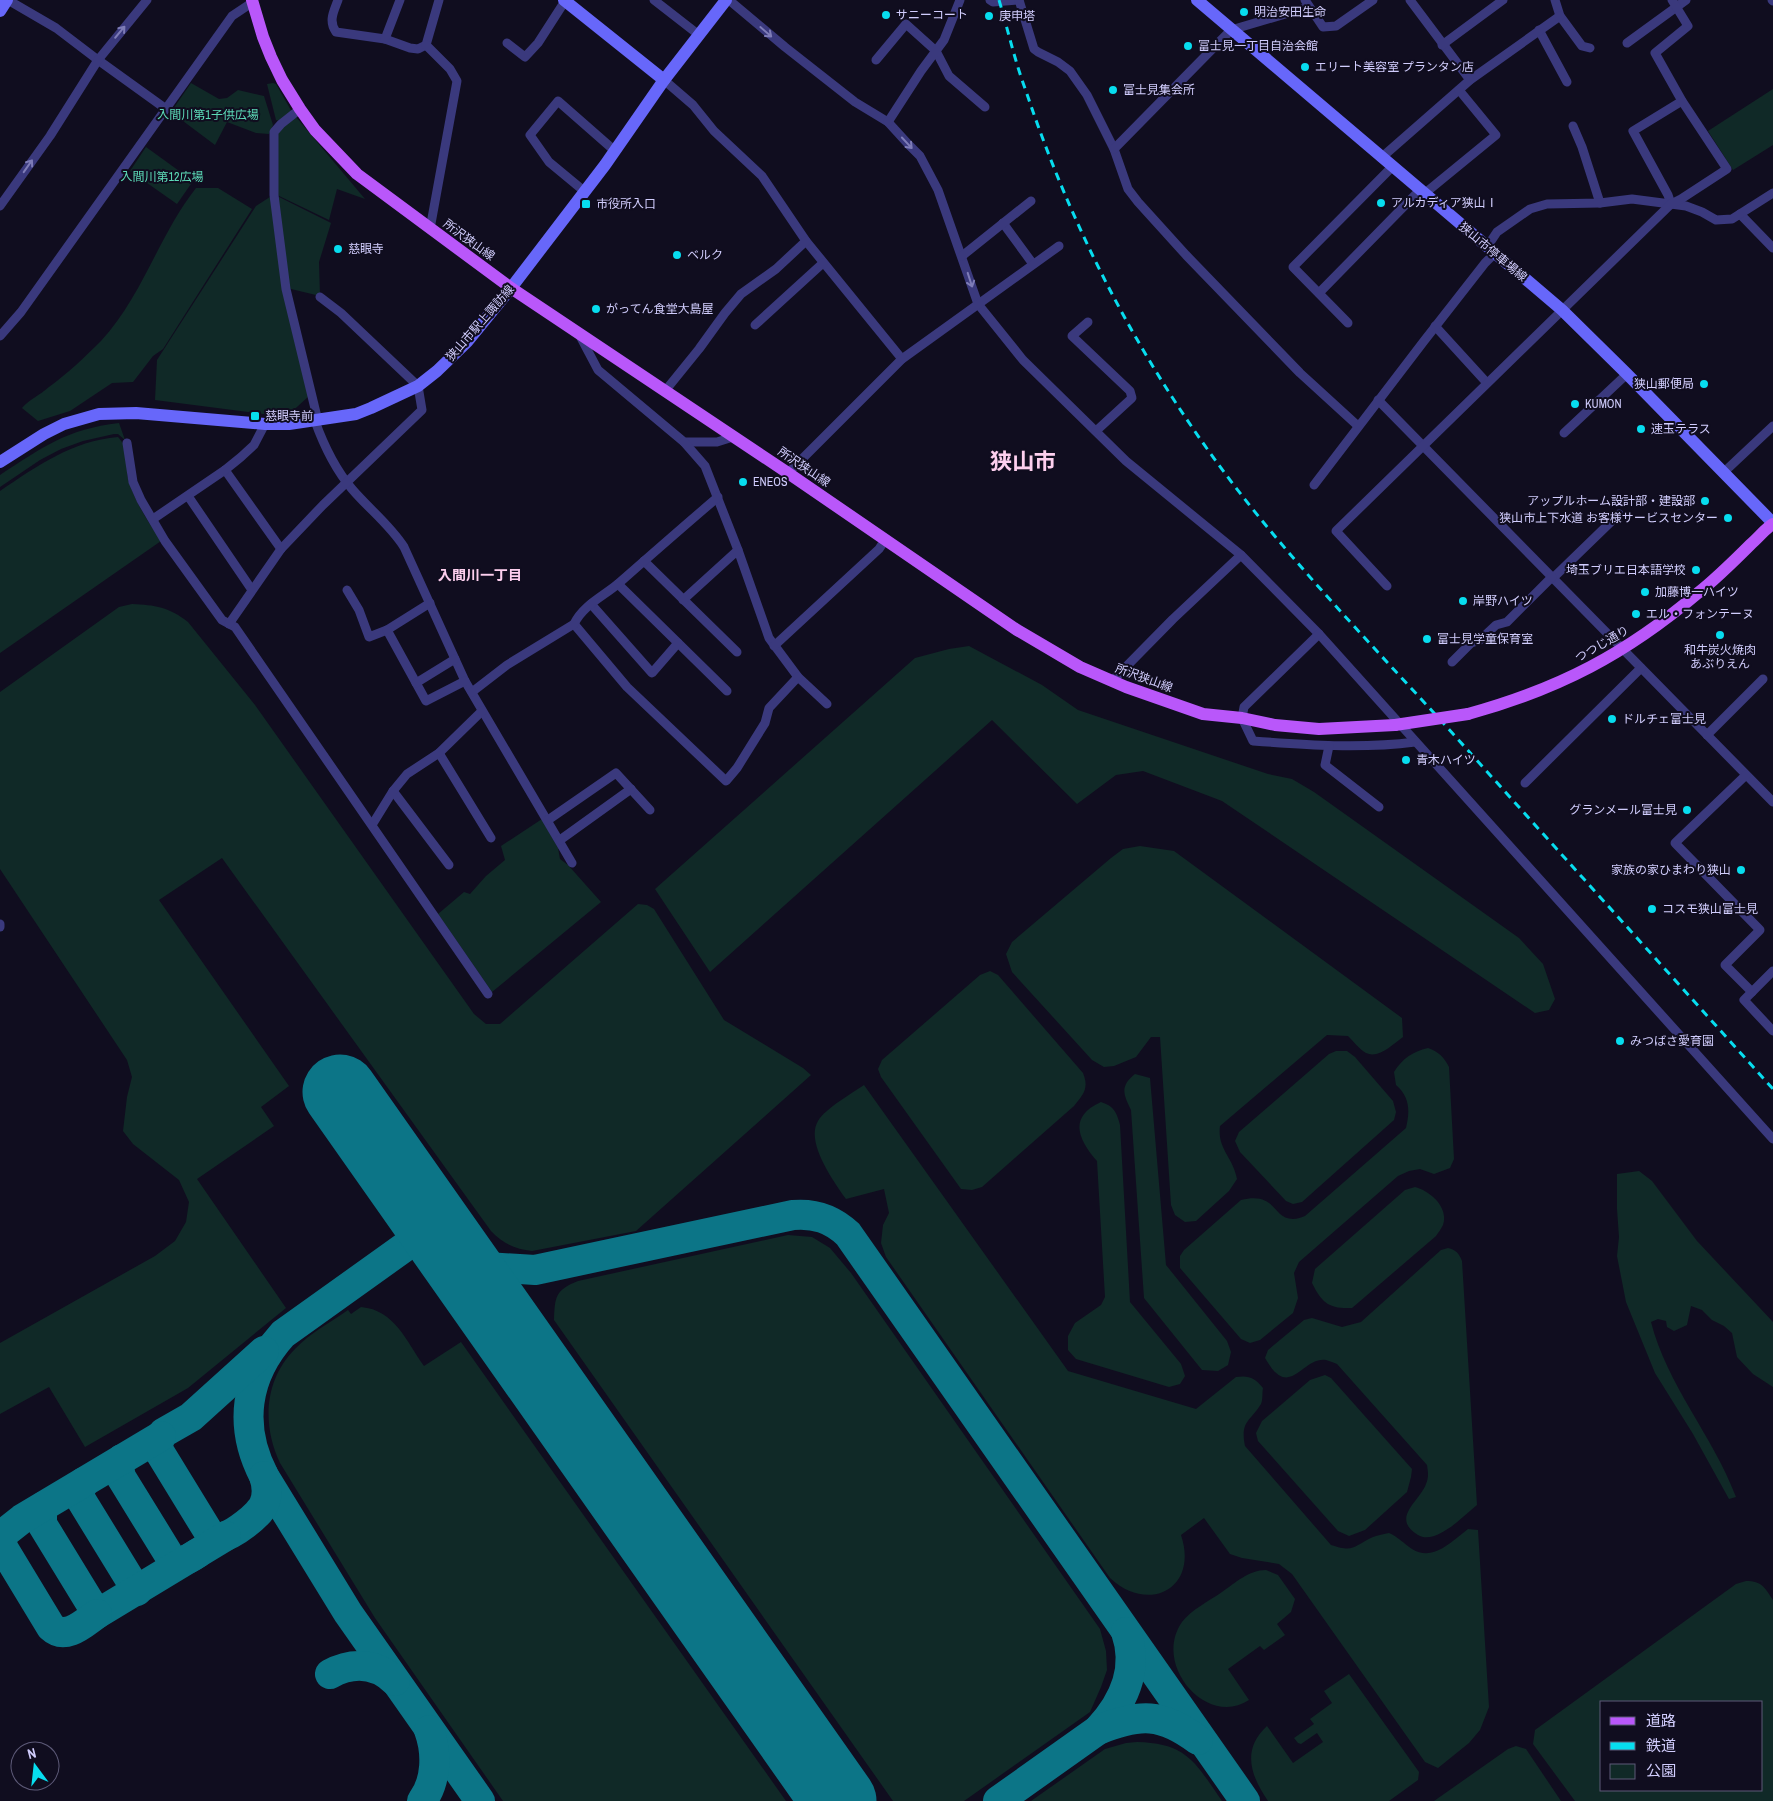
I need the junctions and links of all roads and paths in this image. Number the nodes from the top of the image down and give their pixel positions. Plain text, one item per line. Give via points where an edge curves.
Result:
1 (8, 0) edge
2 (147, 0) edge
3 (338, 0) edge
4 (400, 0) edge
5 (439, 0) edge
6 (564, 0) edge
7 (654, 0) edge
8 (728, 0) edge
9 (960, 0) edge
10 (990, 0) edge
11 (1019, 0) edge
12 (1197, 0) edge
13 (1373, 0) edge
14 (1410, 0) edge
15 (1503, 0) edge
16 (1555, 0) edge
17 (1686, 0) edge
18 (253, 1) edge
19 (1307, 3) edge
20 (1674, 4) edge
21 (0, 11) edge
22 (1560, 16) junction
23 (1231, 30) junction
24 (1539, 30) junction
25 (699, 35) junction
26 (385, 39) junction
27 (507, 43) dead end
28 (1627, 43) dead end
29 (426, 45) junction
30 (1442, 45) junction
31 (1590, 48) dead end
32 (936, 51) junction
33 (98, 60) junction
34 (876, 60) dead end
35 (664, 80) junction
36 (1470, 80) junction
37 (1568, 82) dead end
38 (1459, 90) junction
39 (1682, 101) junction
40 (985, 107) dead end
41 (166, 109) junction
42 (300, 109) junction
43 (888, 122) junction
44 (1573, 126) dead end
45 (1114, 149) junction
46 (615, 150) junction
47 (1382, 158) junction
48 (1392, 167) junction
49 (584, 192) junction
50 (1422, 192) junction
51 (1773, 193) edge
52 (1031, 201) dead end
53 (1600, 203) junction
54 (1671, 204) junction
55 (0, 206) edge
56 (1740, 214) junction
57 (1003, 223) junction
58 (430, 229) junction
59 (806, 241) junction
60 (1059, 246) dead end
61 (1773, 248) edge
62 (1491, 250) junction
63 (962, 256) junction
64 (823, 262) junction
65 (1033, 264) junction
66 (511, 288) junction
67 (1319, 292) junction
68 (320, 297) dead end
69 (978, 304) junction
70 (1562, 310) junction
71 (1088, 322) dead end
72 (1348, 323) dead end
73 (755, 325) dead end
74 (1435, 326) junction
75 (578, 333) junction
76 (0, 336) edge
77 (902, 359) junction
78 (1627, 374) junction
79 (1487, 383) junction
80 (418, 386) junction
81 (665, 391) junction
82 (1378, 400) junction
83 (317, 421) junction
84 (265, 424) junction
85 (1358, 426) junction
86 (1773, 426) edge
87 (1096, 431) junction
88 (1564, 433) dead end
89 (733, 437) junction
90 (684, 442) junction
91 (127, 443) dead end
92 (1423, 445) junction
93 (0, 462) edge
94 (225, 470) junction
95 (788, 473) junction
96 (1723, 474) junction
97 (347, 483) junction
98 (1314, 485) dead end
99 (188, 496) junction
100 (718, 496) junction
101 (1619, 514) dead end
102 (152, 519) junction
103 (1773, 523) edge
104 (885, 540) junction
105 (281, 549) junction
106 (738, 550) junction
107 (1241, 555) junction
108 (644, 561) junction
109 (1552, 577) junction
110 (618, 584) junction
111 (1387, 586) dead end
112 (252, 590) junction
113 (347, 590) dead end
114 (683, 600) junction
115 (430, 603) junction
116 (591, 604) junction
117 (229, 624) junction
118 (574, 624) junction
119 (387, 630) junction
120 (1319, 634) junction
121 (678, 644) junction
122 (774, 646) junction
123 (1623, 649) junction
124 (737, 652) dead end
125 (456, 659) junction
126 (1452, 662) dead end
127 (1641, 668) junction
128 (798, 677) junction
129 (1763, 679) dead end
130 (465, 681) junction
131 (1112, 681) junction
132 (416, 683) junction
133 (727, 691) dead end
134 (472, 692) junction
135 (827, 704) dead end
136 (482, 711) junction
137 (1468, 714) joint
138 (1242, 718) junction
139 (1707, 735) junction
140 (1415, 742) junction
141 (1329, 746) junction
142 (439, 753) junction
143 (1746, 775) junction
144 (1526, 783) dead end
145 (631, 789) junction
146 (393, 791) junction
147 (1773, 802) edge
148 (1378, 807) dead end
149 (650, 810) dead end
150 (548, 820) junction
151 (372, 825) junction
152 (491, 838) dead end
153 (560, 840) junction
154 (572, 863) dead end
155 (449, 864) dead end
156 (1773, 971) edge
157 (1752, 992) junction
158 (488, 994) dead end
159 (1773, 1031) edge
160 (1773, 1139) edge

1 - 21 street
1 - 33 street via 56,28
33 -> 2 street
3 - 26 street via 331,20 336,32
4 - 26 street
5 - 29 street
6 - 27 street via 525,57
6 - 35 street
7 - 25 street
8 - 25 street, 狭山市駅上諏訪線
8 -> 43 street via 855,102
9 - 32 street via 944,40
10 - 11 street
11 - 45 street via 1034,49 1070,71 1087,95
12 - 23 street, 狭山市停車場線
13 - 19 street via 1336,26 1323,27
14 - 30 street
15 - 30 street
16 - 22 street
17 - 20 street
18 - 41 street via 232,16
18 - 42 main road, 所沢狭山線 via 271,57
19 - 23 street
20 - 28 street
20 - 39 street via 1688,26 1655,53
22 - 24 street
22 - 31 street via 1582,46
23 - 45 street
23 - 47 street, 狭山市停車場線
24 - 36 street
24 - 37 street
25 - 35 street, 狭山市駅上諏訪線
26 - 29 street via 410,48
29 - 58 street via 458,81
30 - 36 street
32 - 34 street via 906,24
32 - 40 street via 949,76
32 - 43 street
33 - 41 street
55 -> 33 street via 50,136
35 - 46 street, 狭山市駅上諏訪線
35 - 59 street via 762,176
36 - 38 street
38 - 47 street
38 - 50 street via 1496,135
39 - 54 street via 1633,131
39 - 54 street via 1727,169
41 - 76 street via 21,312
42 - 58 main road, 所沢狭山線 via 314,130 357,174
42 - 83 street via 274,132 274,195 286,289
43 -> 63 street via 920,156 928,170
44 - 53 street
45 - 85 street via 1128,189 1138,202 1287,359
46 - 49 street, 狭山市駅上諏訪線
46 - 49 street via 558,101 530,135 549,162
47 - 48 street, 狭山市停車場線
48 - 50 street, 狭山市停車場線
48 - 67 street via 1293,267
49 - 66 street, 狭山市駅上諏訪線
50 - 62 street, 狭山市停車場線
50 - 67 street
51 - 56 street
52 - 57 street
53 - 54 street via 1632,199
53 - 62 street via 1566,202 1530,209 1497,232
54 - 56 street via 1702,212 1716,220 1732,219
54 - 70 street
56 - 61 street
57 - 63 street
57 - 65 street
58 - 66 main road, 所沢狭山線
59 - 64 street
59 - 81 street via 776,269 741,294
60 - 65 street
62 - 70 street, 狭山市停車場線
62 - 74 street via 1485,263
63 -> 69 street
64 - 73 street
64 - 77 street
65 - 69 street
66 - 75 main road, 所沢狭山線
66 - 80 street, 狭山市駅上諏訪線 via 467,342
67 - 72 street
68 - 80 street
69 - 77 street
69 - 87 street via 1023,360
70 - 78 street, 狭山市停車場線
70 - 79 street
71 - 87 street via 1072,336 1130,391 1132,398
74 - 79 street
74 - 82 street
75 - 81 main road, 所沢狭山線
75 - 90 street via 598,370
77 - 95 street
78 - 88 street
78 - 96 street, 狭山市停車場線
79 - 92 street
80 - 83 street, 狭山市駅上諏訪線 via 356,414
80 - 97 street via 422,410
81 - 89 main road, 所沢狭山線
82 - 85 street
82 - 92 street
83 - 84 street, 狭山市駅上諏訪線
83 - 97 street via 325,449
84 - 93 street, 狭山市駅上諏訪線 via 136,413 99,414 64,424
84 - 94 street via 254,445
85 - 98 street
86 - 96 street
87 - 107 street via 1126,461
89 - 90 street via 717,442
89 - 95 main road, 所沢狭山線
90 - 100 street via 705,466
91 - 102 street via 132,482
92 - 109 street
92 - 111 street via 1336,531
94 - 99 street
94 - 105 street
95 - 104 main road, 所沢狭山線
96 - 103 street, 狭山市停車場線
97 - 105 street
97 - 115 street via 397,536
99 - 102 street
99 - 112 street
100 - 106 street
100 - 108 street
101 - 109 street
102 - 117 street via 222,620
103 - 123 main road, つつじ通り via 1667,620
104 - 122 street
104 - 131 main road, 所沢狭山線 via 1018,630 1080,667
105 - 112 street
106 - 114 street
106 - 122 street
107 - 120 street
107 - 131 street
108 - 110 street
108 - 114 street
109 - 123 street
109 - 126 street via 1507,622 1496,625 1480,640 1471,643
110 - 116 street
110 - 121 street
112 - 117 street
113 - 119 street via 369,637
114 - 124 street
115 - 119 street
115 - 125 street
116 - 118 street
116 - 121 street via 652,673
117 - 151 street via 235,626 245,640
118 - 128 street via 627,687 726,780 765,723 768,708
118 - 134 street
119 - 132 street
120 - 138 street via 1244,707
120 - 140 street
121 - 133 street
122 - 128 street
123 - 127 street
123 - 137 main road, つつじ通り via 1556,684
125 - 130 street
125 - 132 street
127 - 139 street
127 - 144 street
128 - 135 street
129 - 139 street
130 - 132 street via 426,701
130 - 134 street
131 - 138 main road, 所沢狭山線 via 1204,714
134 - 136 street
136 - 142 street
136 - 150 street
137 - 138 main road, 所沢狭山線, bridge via 1395,725 1319,729
138 - 141 street via 1253,741
139 - 143 street
140 - 141 street
140 - 160 street
141 - 148 street via 1325,765
142 - 146 street via 407,774
142 - 152 street
143 - 147 street
143 - 157 street via 1675,843 1760,930 1725,964
145 - 149 street
145 - 150 street via 616,773
145 - 153 street
146 - 151 street
146 - 155 street
150 - 153 street
151 - 158 street
153 - 154 street
156 - 157 street
157 - 159 street via 1744,1000

